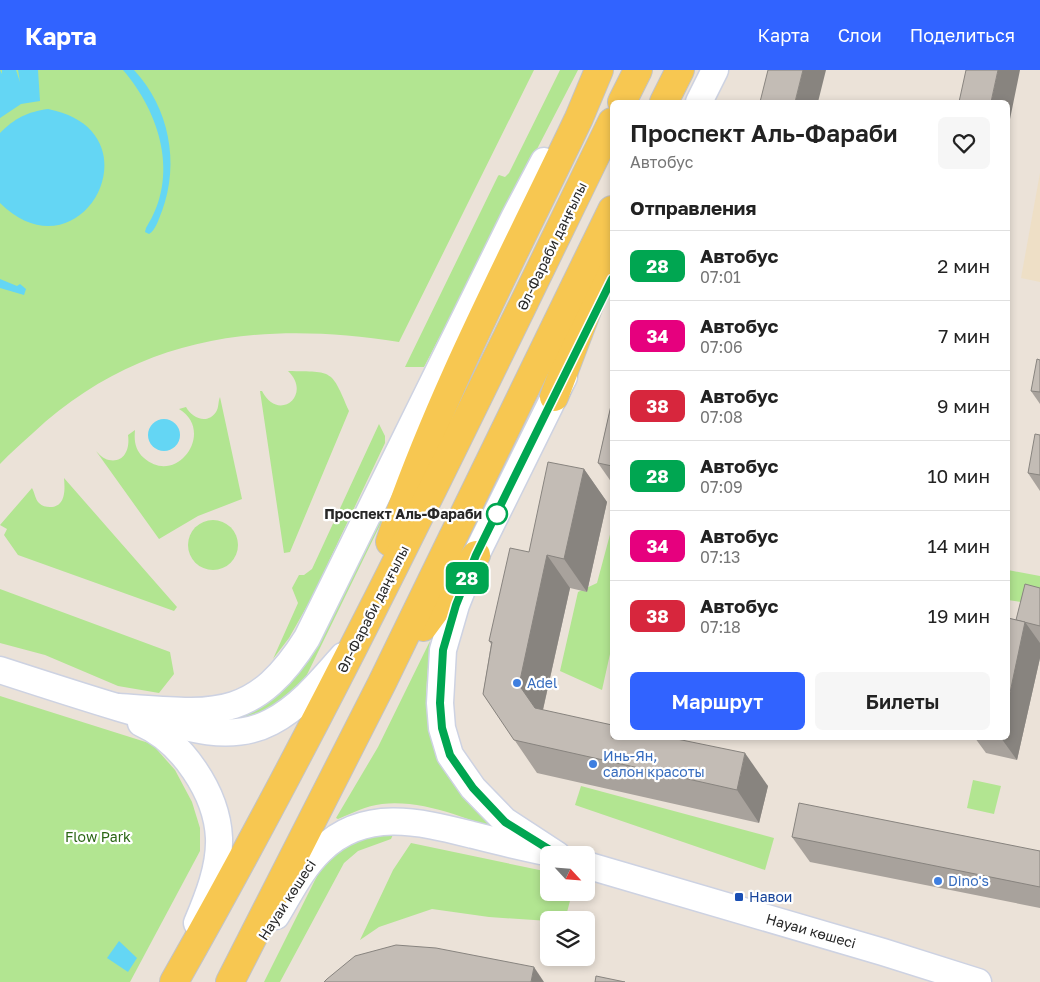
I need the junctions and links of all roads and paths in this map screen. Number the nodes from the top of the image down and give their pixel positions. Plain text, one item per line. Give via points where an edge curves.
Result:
1 (593, 70) edge
2 (599, 70) edge
3 (638, 70) edge
4 (715, 70) edge
5 (623, 100) edge
6 (700, 100) edge
7 (610, 126) edge
8 (610, 214) edge
9 (610, 249) edge
10 (610, 283) edge
11 (554, 396) junction
12 (476, 555) junction
13 (358, 638) junction
14 (0, 670) edge
15 (382, 683) junction
16 (90, 700) junction
17 (118, 707) junction
18 (544, 846) edge
19 (540, 851) edge
20 (595, 867) edge
21 (174, 982) edge
22 (232, 982) edge
23 (978, 982) edge

1 - 17 street via 515,216 307,638 291,664 256,696 233,706 180,711
2 - 13 main road via 435,420
3 - 5 main road
4 - 6 street
7 - 13 main road, Әл-Фараби даңғылы
8 - 15 main road
9 - 11 main road
10 - 11 street
11 - 12 street
12 - 15 main road
12 - 18 street, Науаи көшесі via 443,650 442,728 450,755 473,788 505,822
13 - 17 street via 291,710 270,723 248,730 206,731
13 - 21 main road, Әл-Фараби даңғылы via 252,844
14 - 16 street
15 - 22 main road
16 - 17 street
16 - 21 street via 149,726 167,739 187,758 202,783 213,812 219,837 218,860
19 - 22 street, Науаи көшесі via 409,821 385,821 356,827 335,838 305,868
20 - 23 street, Науаи көшесі

